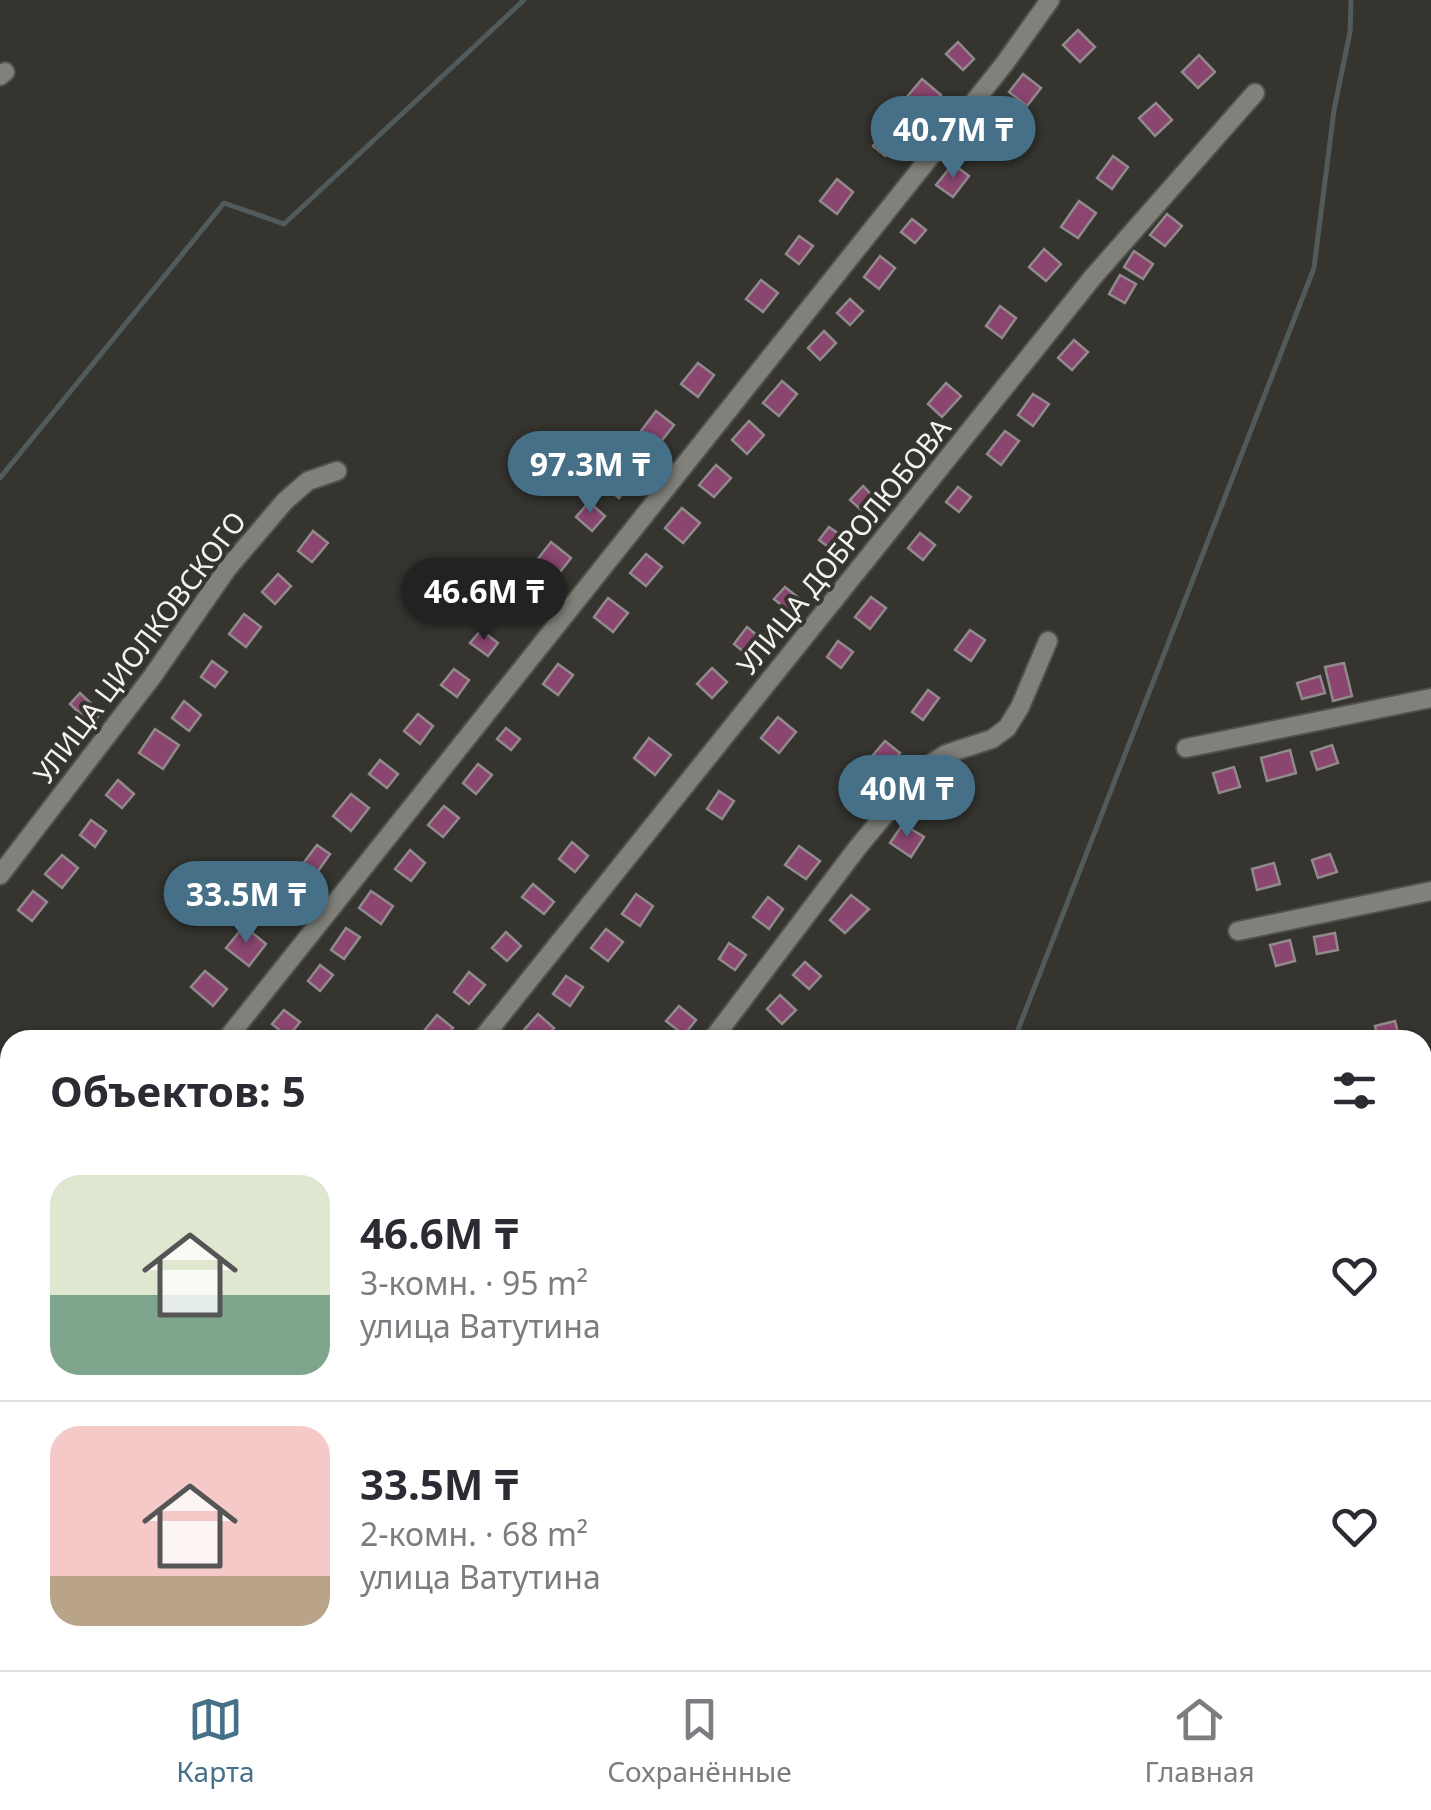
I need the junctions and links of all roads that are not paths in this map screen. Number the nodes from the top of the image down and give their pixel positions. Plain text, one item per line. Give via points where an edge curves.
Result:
1 (1050, 0) edge
2 (1256, 93) dead end
3 (337, 472) dead end
4 (1048, 641) dead end
5 (1431, 698) edge
6 (1186, 748) dead end
7 (0, 875) edge
8 (1431, 891) edge
9 (1238, 931) dead end
10 (234, 1030) edge
11 (489, 1030) edge
12 (720, 1030) edge

1 - 10 street
2 - 11 street, УЛИЦА ДОБРОЛЮБОВА via 1093,277
3 - 7 street, УЛИЦА ЦИОЛКОВСКОГО via 308,481 286,500 227,569
4 - 12 street via 1006,728 923,770
5 - 6 street
8 - 9 street

